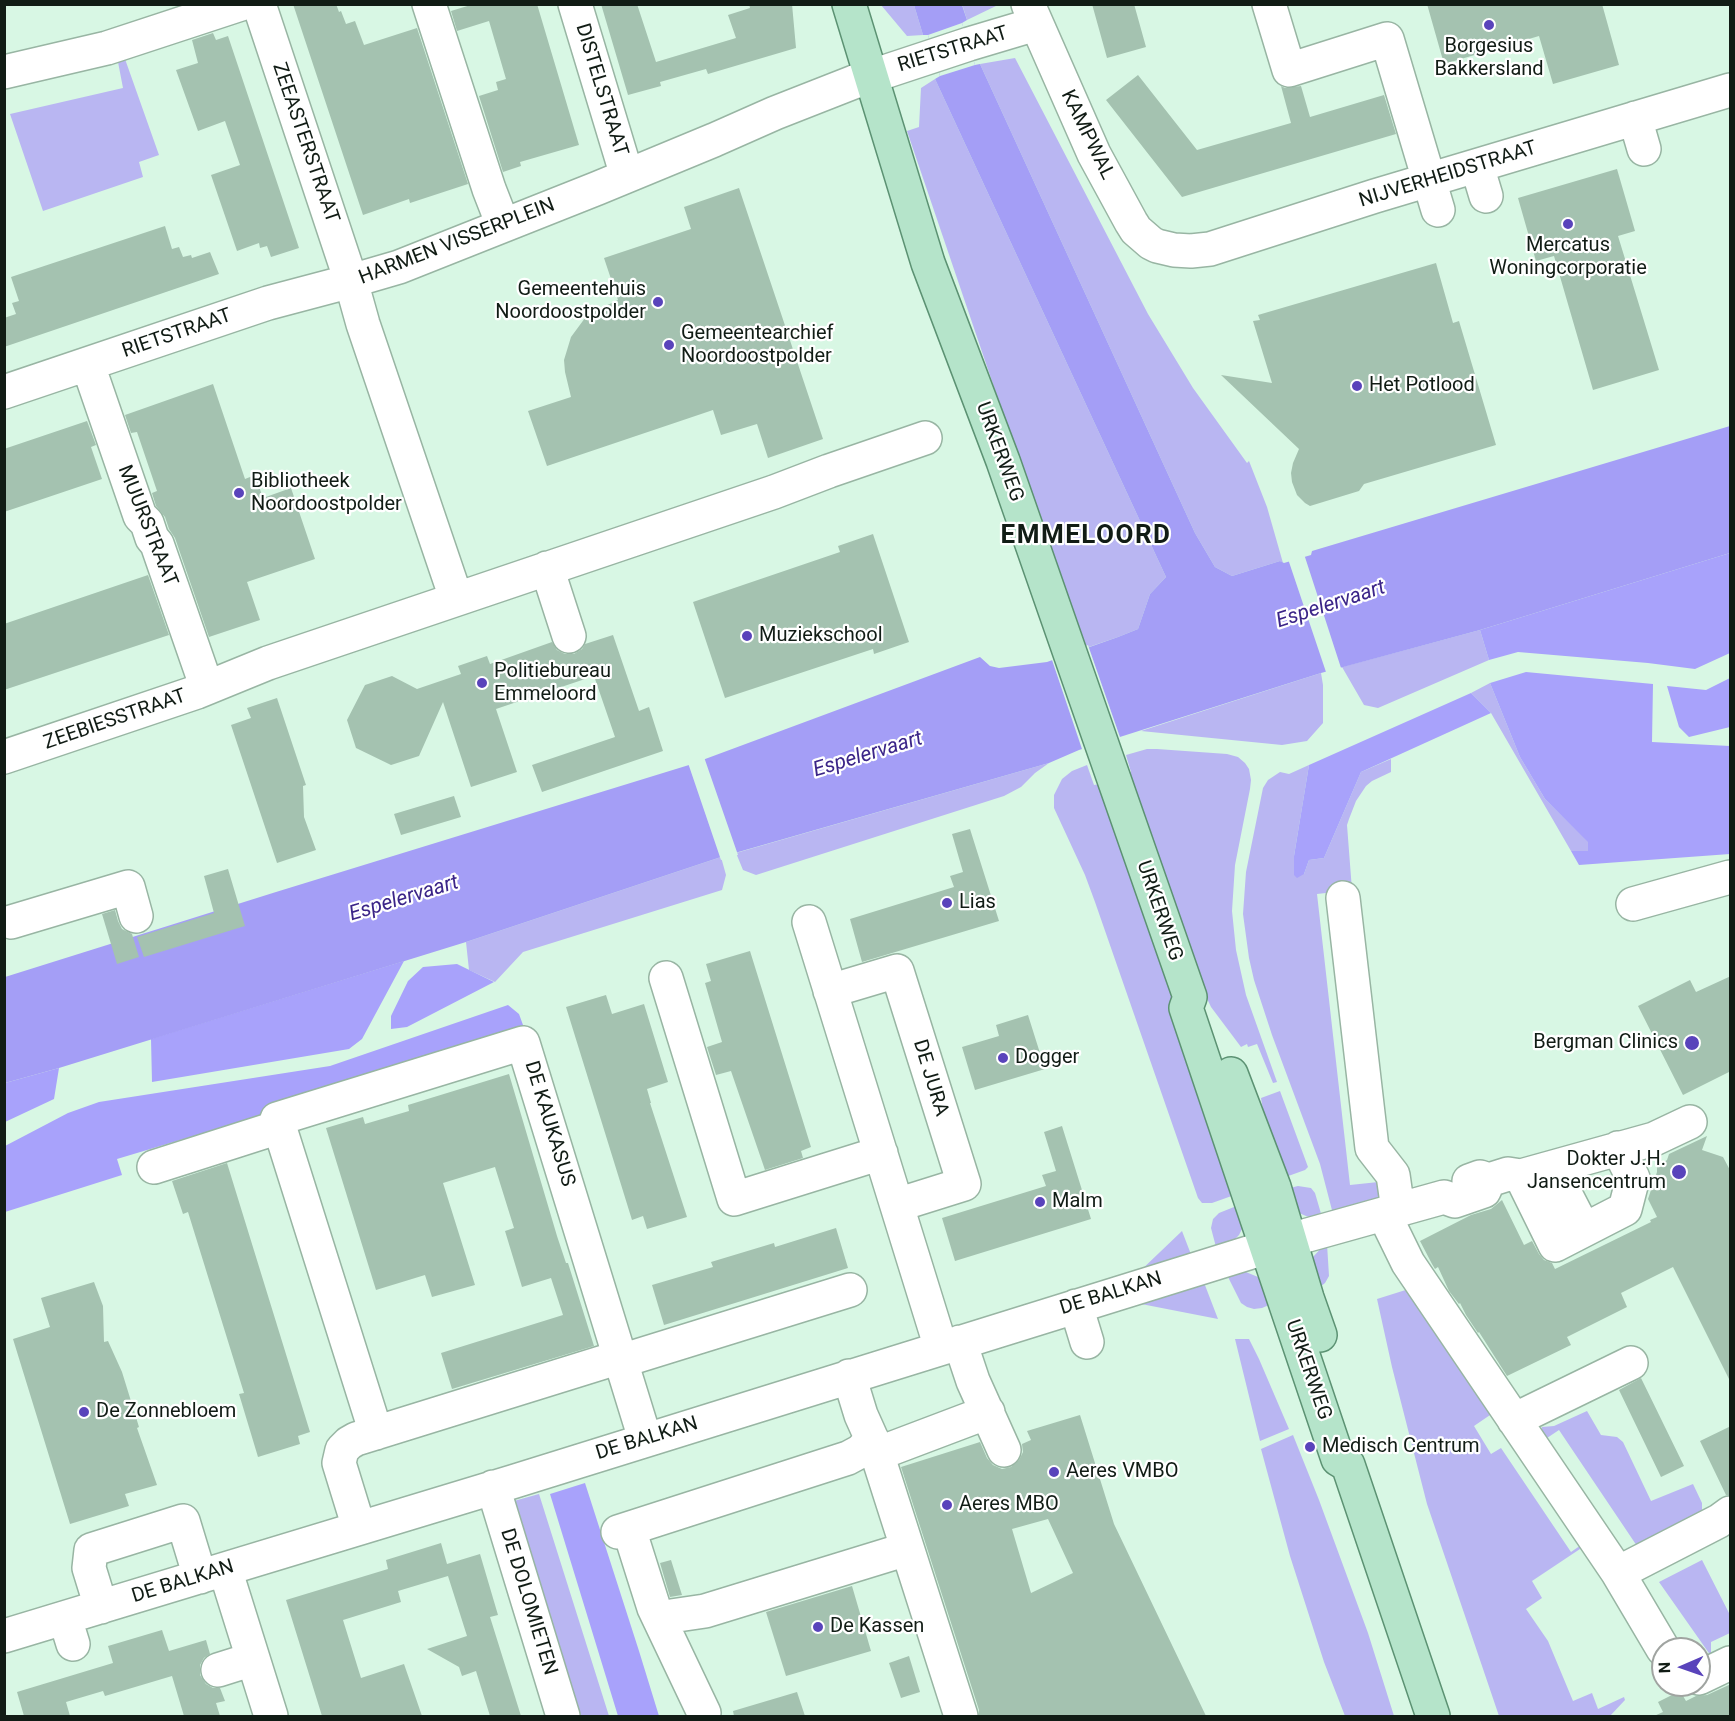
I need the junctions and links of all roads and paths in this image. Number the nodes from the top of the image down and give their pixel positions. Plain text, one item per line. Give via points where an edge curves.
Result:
1 (241, 4) edge
2 (259, 4) edge
3 (429, 4) edge
4 (576, 4) edge
5 (849, 4) edge
6 (1269, 4) edge
7 (1032, 14) edge
8 (4, 72) edge
9 (870, 77) junction
10 (1731, 90) edge
11 (1635, 118) junction
12 (1644, 149) dead end
13 (627, 176) junction
14 (1433, 196) junction
15 (503, 225) junction
16 (1166, 248) joint
17 (351, 281) junction
18 (88, 365) junction
19 (4, 392) edge
20 (925, 438) dead end
21 (537, 568) junction
22 (456, 598) junction
23 (569, 636) dead end
24 (216, 684) junction
25 (4, 757) edge
26 (1731, 877) edge
27 (1343, 898) dead end
28 (1633, 904) dead end
29 (136, 915) dead end
30 (809, 922) dead end
31 (13, 930) edge
32 (666, 978) dead end
33 (830, 991) junction
34 (1690, 1122) dead end
35 (279, 1128) junction
36 (1618, 1148) junction
37 (881, 1153) junction
38 (154, 1167) dead end
39 (1537, 1172) junction
40 (897, 1205) junction
41 (1391, 1212) junction
42 (1278, 1243) junction
43 (850, 1290) dead end
44 (1076, 1306) junction
45 (1088, 1342) dead end
46 (950, 1345) junction
47 (621, 1359) junction
48 (1631, 1363) dead end
49 (849, 1376) junction
50 (988, 1412) junction
51 (1514, 1420) junction
52 (376, 1433) junction
53 (645, 1439) junction
54 (874, 1447) junction
55 (1004, 1450) dead end
56 (493, 1487) junction
57 (1727, 1527) edge
58 (359, 1528) junction
59 (907, 1549) junction
60 (73, 1567) dead end
61 (213, 1573) junction
62 (1617, 1573) junction
63 (660, 1619) junction
64 (85, 1623) junction
65 (4, 1636) edge
66 (1656, 1637) edge
67 (254, 1659) junction
68 (1731, 1663) edge
69 (218, 1670) dead end
70 (1711, 1672) edge
71 (704, 1713) dead end
72 (271, 1716) edge
73 (563, 1716) edge
74 (961, 1716) edge
75 (1433, 1716) edge

1 - 8 street via 107,48
2 - 17 street, ZEEASTERSTRAAT
3 - 15 street
4 - 13 street, DISTELSTRAAT
5 - 9 main road, URKERWEG
6 - 14 street via 1289,70 1387,39
7 - 9 street, RIETSTRAAT via 969,44
7 - 16 street, KAMPWAL via 1094,154 1136,231
9 - 13 street, HARMEN VISSERPLEIN
9 - 42 main road, URKERWEG via 928,263 1004,461 1190,997 1201,1003 1274,1187
10 - 11 street, NIJVERHEIDSTRAAT
11 - 12 street
11 - 14 street, NIJVERHEIDSTRAAT via 1482,181
13 - 15 street, HARMEN VISSERPLEIN
14 - 16 street, NIJVERHEIDSTRAAT via 1210,249
15 - 17 street, HARMEN VISSERPLEIN via 399,267
17 - 18 street, RIETSTRAAT via 268,303
17 - 22 street, HARMEN VISSERPLEIN
18 - 19 street, RIETSTRAAT
18 - 24 street, MUURSTRAAT via 140,516 157,544
20 - 21 street via 633,540
21 - 22 street
21 - 23 street
22 - 24 street via 330,637
24 - 25 street, ZEEBIESSTRAAT
26 - 28 street
27 - 41 street via 1372,1148 1394,1175
29 - 31 street via 128,887
30 - 33 street
32 - 37 street via 734,1199
33 - 37 street
33 - 40 street, DE JURA via 897,971 964,1184
34 - 36 street via 1654,1139
35 - 38 street, DE KAUKASUS
35 - 47 street, DE KAUKASUS via 277,1119 523,1042
35 - 52 street
36 - 39 street
36 - 39 street via 1633,1178 1625,1209 1555,1245
37 - 40 street
39 - 41 street via 1489,1180 1484,1191 1455,1201 1443,1197
40 - 46 street
41 - 42 street
41 - 51 street via 1408,1263
42 - 44 street, DE BALKAN
42 - 75 main road, URKERWEG via 1325,1349 1354,1455 1348,1465
43 - 47 street
44 - 45 street
44 - 46 street, DE BALKAN
46 - 49 street, DE BALKAN
46 - 50 street
47 - 52 street
47 - 53 street, DE KAUKASUS
48 - 51 street
49 - 53 street, DE BALKAN
49 - 54 street
50 - 54 street
50 - 55 street
51 - 62 street
52 - 58 street via 346,1445 330,1465
53 - 56 street, DE BALKAN
54 - 59 street
54 - 63 street via 623,1531
56 - 58 street, DE BALKAN
56 - 73 street, DE DOLOMIETEN
57 - 62 street
58 - 61 street, DE BALKAN
59 - 63 street via 705,1611
59 - 74 street
60 - 64 street
61 - 64 street, DE BALKAN
61 - 64 street via 183,1521 91,1550
61 - 67 street
62 - 66 street
63 - 71 street
64 - 65 street, DE BALKAN
67 - 69 street
67 - 72 street
68 - 70 street

